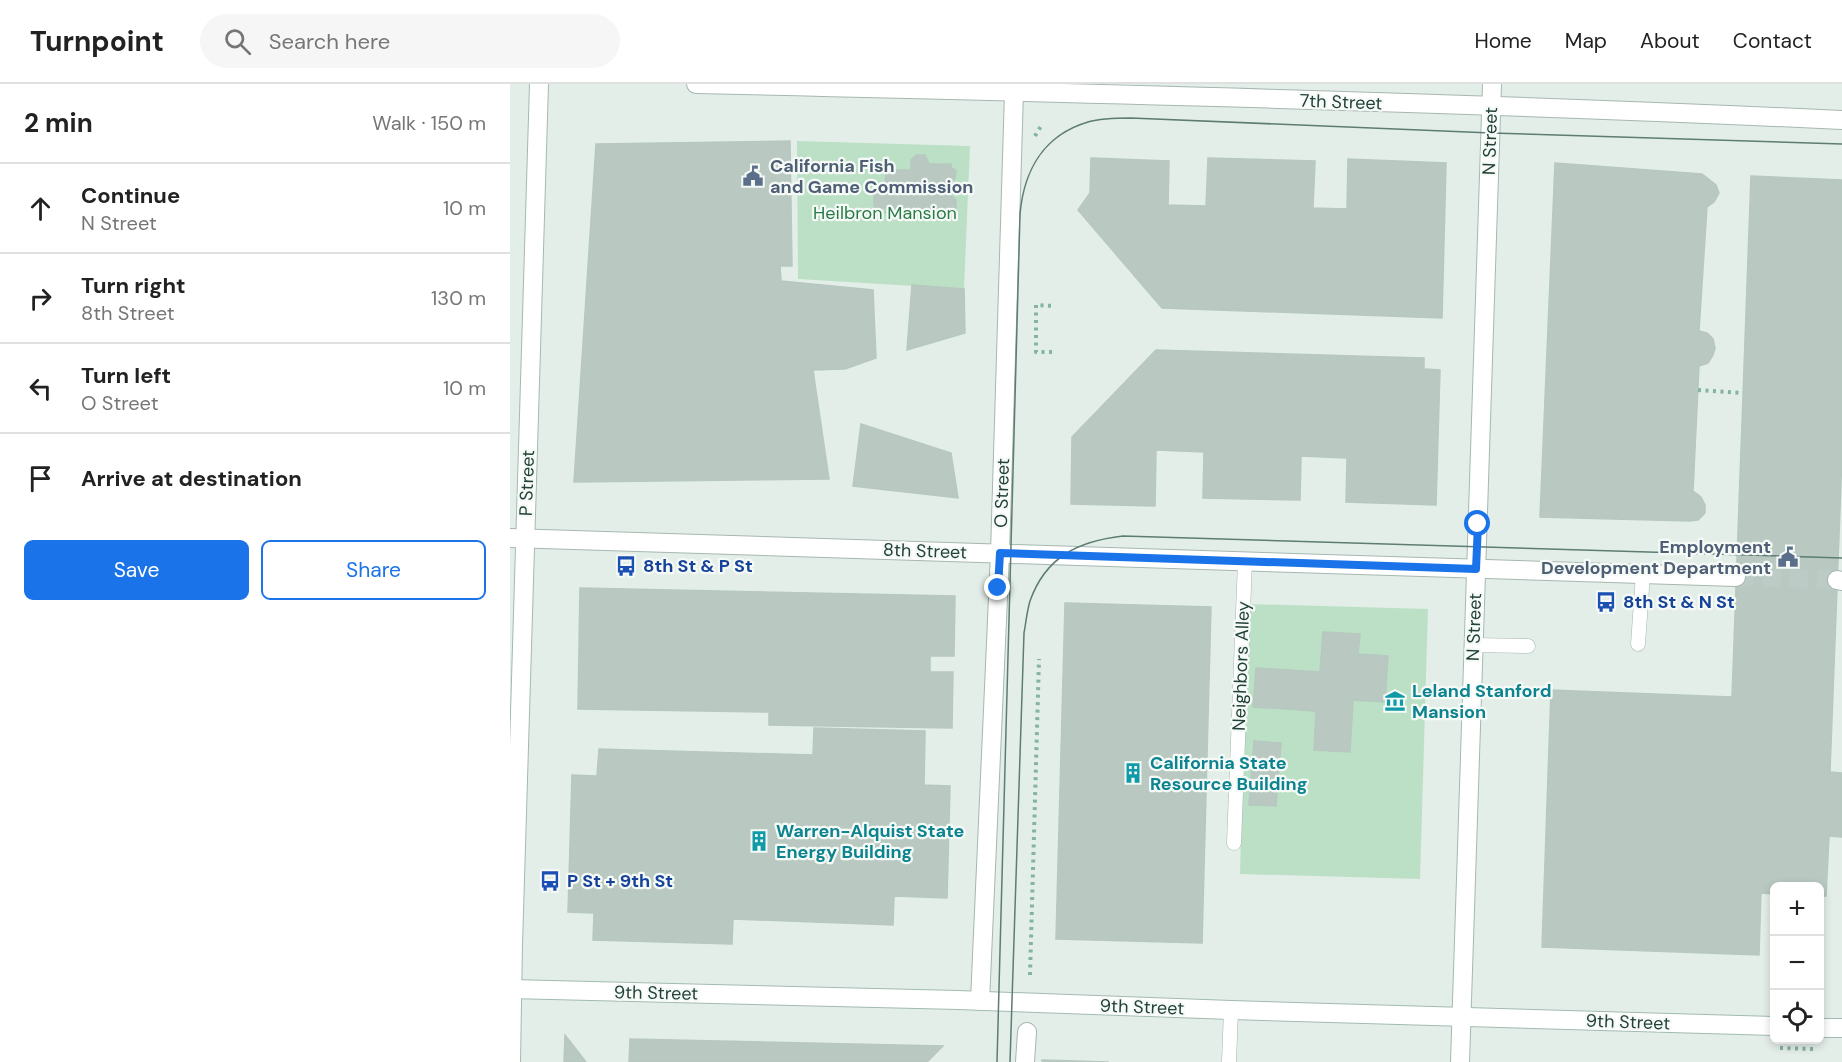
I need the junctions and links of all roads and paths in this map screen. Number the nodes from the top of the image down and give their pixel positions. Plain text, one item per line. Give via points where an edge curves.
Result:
1 (539, 84) edge
2 (696, 84) edge
3 (1492, 84) edge
4 (876, 86) edge
5 (1014, 92) junction
6 (1491, 106) junction
7 (1842, 120) edge
8 (1041, 126) dead end
9 (1034, 138) dead end
10 (1054, 306) dead end
11 (1026, 327) dead end
12 (1036, 328) junction
13 (1052, 352) dead end
14 (1698, 390) dead end
15 (1743, 393) dead end
16 (518, 538) edge
17 (1000, 553) junction
18 (1245, 561) junction
19 (1476, 569) junction
20 (1643, 574) junction
21 (1736, 577) tunnel mouth
22 (1638, 644) dead end
23 (1474, 645) junction
24 (1528, 646) dead end
25 (1039, 659) dead end
26 (1234, 843) dead end
27 (1030, 975) dead end
28 (511, 989) edge
29 (980, 1001) junction
30 (1231, 1010) junction
31 (1460, 1017) junction
32 (1770, 1026) edge
33 (1824, 1028) edge
34 (1842, 1028) edge
35 (1027, 1032) dead end
36 (511, 1062) edge
37 (1025, 1062) edge
38 (1229, 1062) edge
39 (1460, 1062) edge

1 - 16 street, P Street
2 - 4 street, 7th Street
3 - 6 street, N Street
4 - 5 street, 7th Street
5 - 6 street, 7th Street
5 - 17 street, O Street
6 - 7 street, 7th Street
6 - 19 street, N Street
8 - 9 path
10 - 12 path via 1036,305
11 - 12 path
12 - 13 path via 1036,352
14 - 15 path
16 - 17 street, 8th Street
16 - 28 street, P Street
17 - 18 street, 8th Street
17 - 29 street, O Street
18 - 19 street, 8th Street
18 - 26 lane, Neighbors Alley
19 - 20 street, 8th Street
19 - 23 street, N Street
20 - 21 street, 8th Street
20 - 22 lane
23 - 24 lane
23 - 31 street, N Street
25 - 27 path
28 - 29 street, 9th Street
28 - 36 street, P Street
29 - 30 street, 9th Street
30 - 31 street, 9th Street
30 - 38 lane
31 - 32 street, 9th Street
31 - 39 street, N Street
33 - 34 street
35 - 37 street

